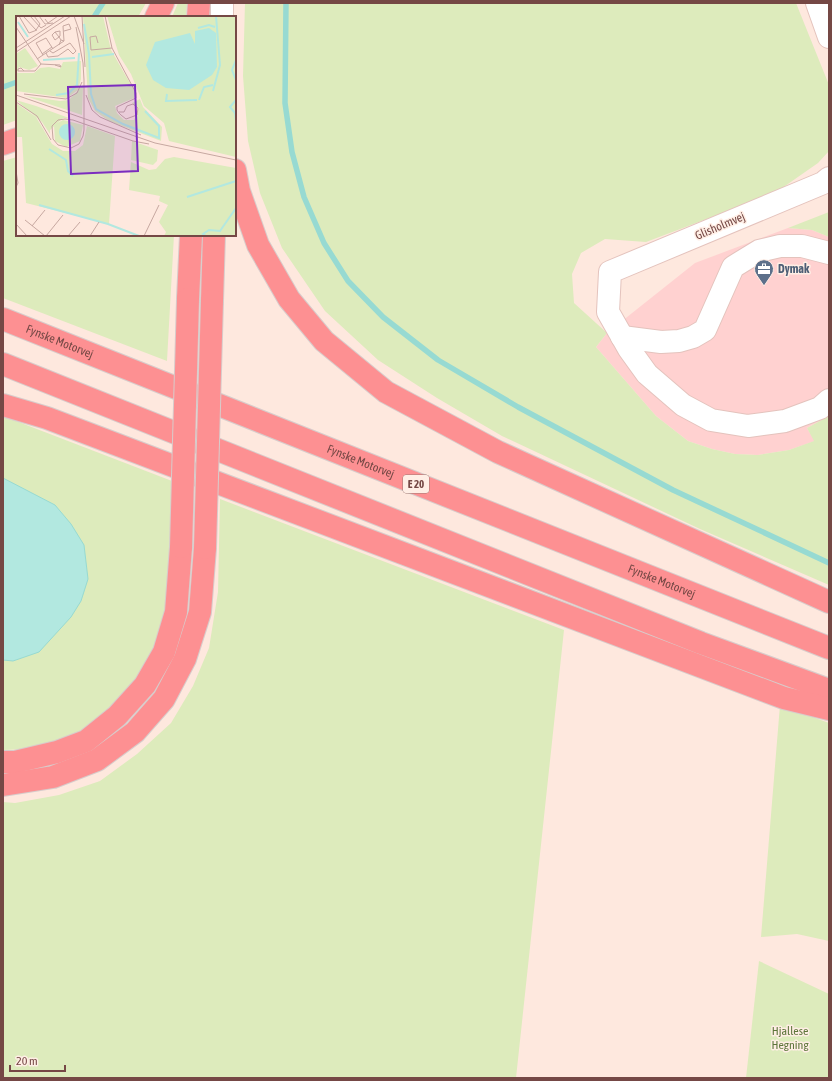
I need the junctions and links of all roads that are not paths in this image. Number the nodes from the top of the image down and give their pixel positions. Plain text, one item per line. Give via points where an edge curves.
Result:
1 (162, 3) edge
2 (199, 3) edge
3 (222, 3) edge
4 (817, 3) edge
5 (156, 16) edge
6 (198, 16) edge
7 (222, 16) edge
8 (829, 37) edge
9 (16, 139) edge
10 (3, 144) edge
11 (236, 175) edge
12 (829, 178) edge
13 (191, 236) edge
14 (214, 236) edge
15 (829, 253) edge
16 (3, 319) edge
17 (622, 337) junction
18 (3, 364) edge
19 (829, 400) edge
20 (3, 405) edge
21 (829, 602) edge
22 (829, 648) edge
23 (829, 690) edge
24 (829, 709) edge
25 (3, 762) edge
26 (3, 785) edge

1 - 5 highway
2 - 6 highway
3 - 7 street
4 - 8 street
9 - 10 highway
11 - 21 highway via 258,245 289,299 324,341 386,392 498,452
12 - 17 street, Glisholmvej via 610,272 608,312
13 - 25 highway, bridge via 181,547 176,612 164,652 145,685 118,716 86,742 57,752 15,762
14 - 26 highway, bridge via 205,548 200,612 185,659 164,699 135,732 97,760 53,778
15 - 17 street via 802,246 780,246 758,251 733,267 705,330 679,341 661,342
16 - 22 highway, Fynske Motorvej / E 20
17 - 19 street via 648,374 683,405 712,420 748,426 785,421 820,408
18 - 23 highway via 701,643
20 - 24 highway via 48,418 784,698

